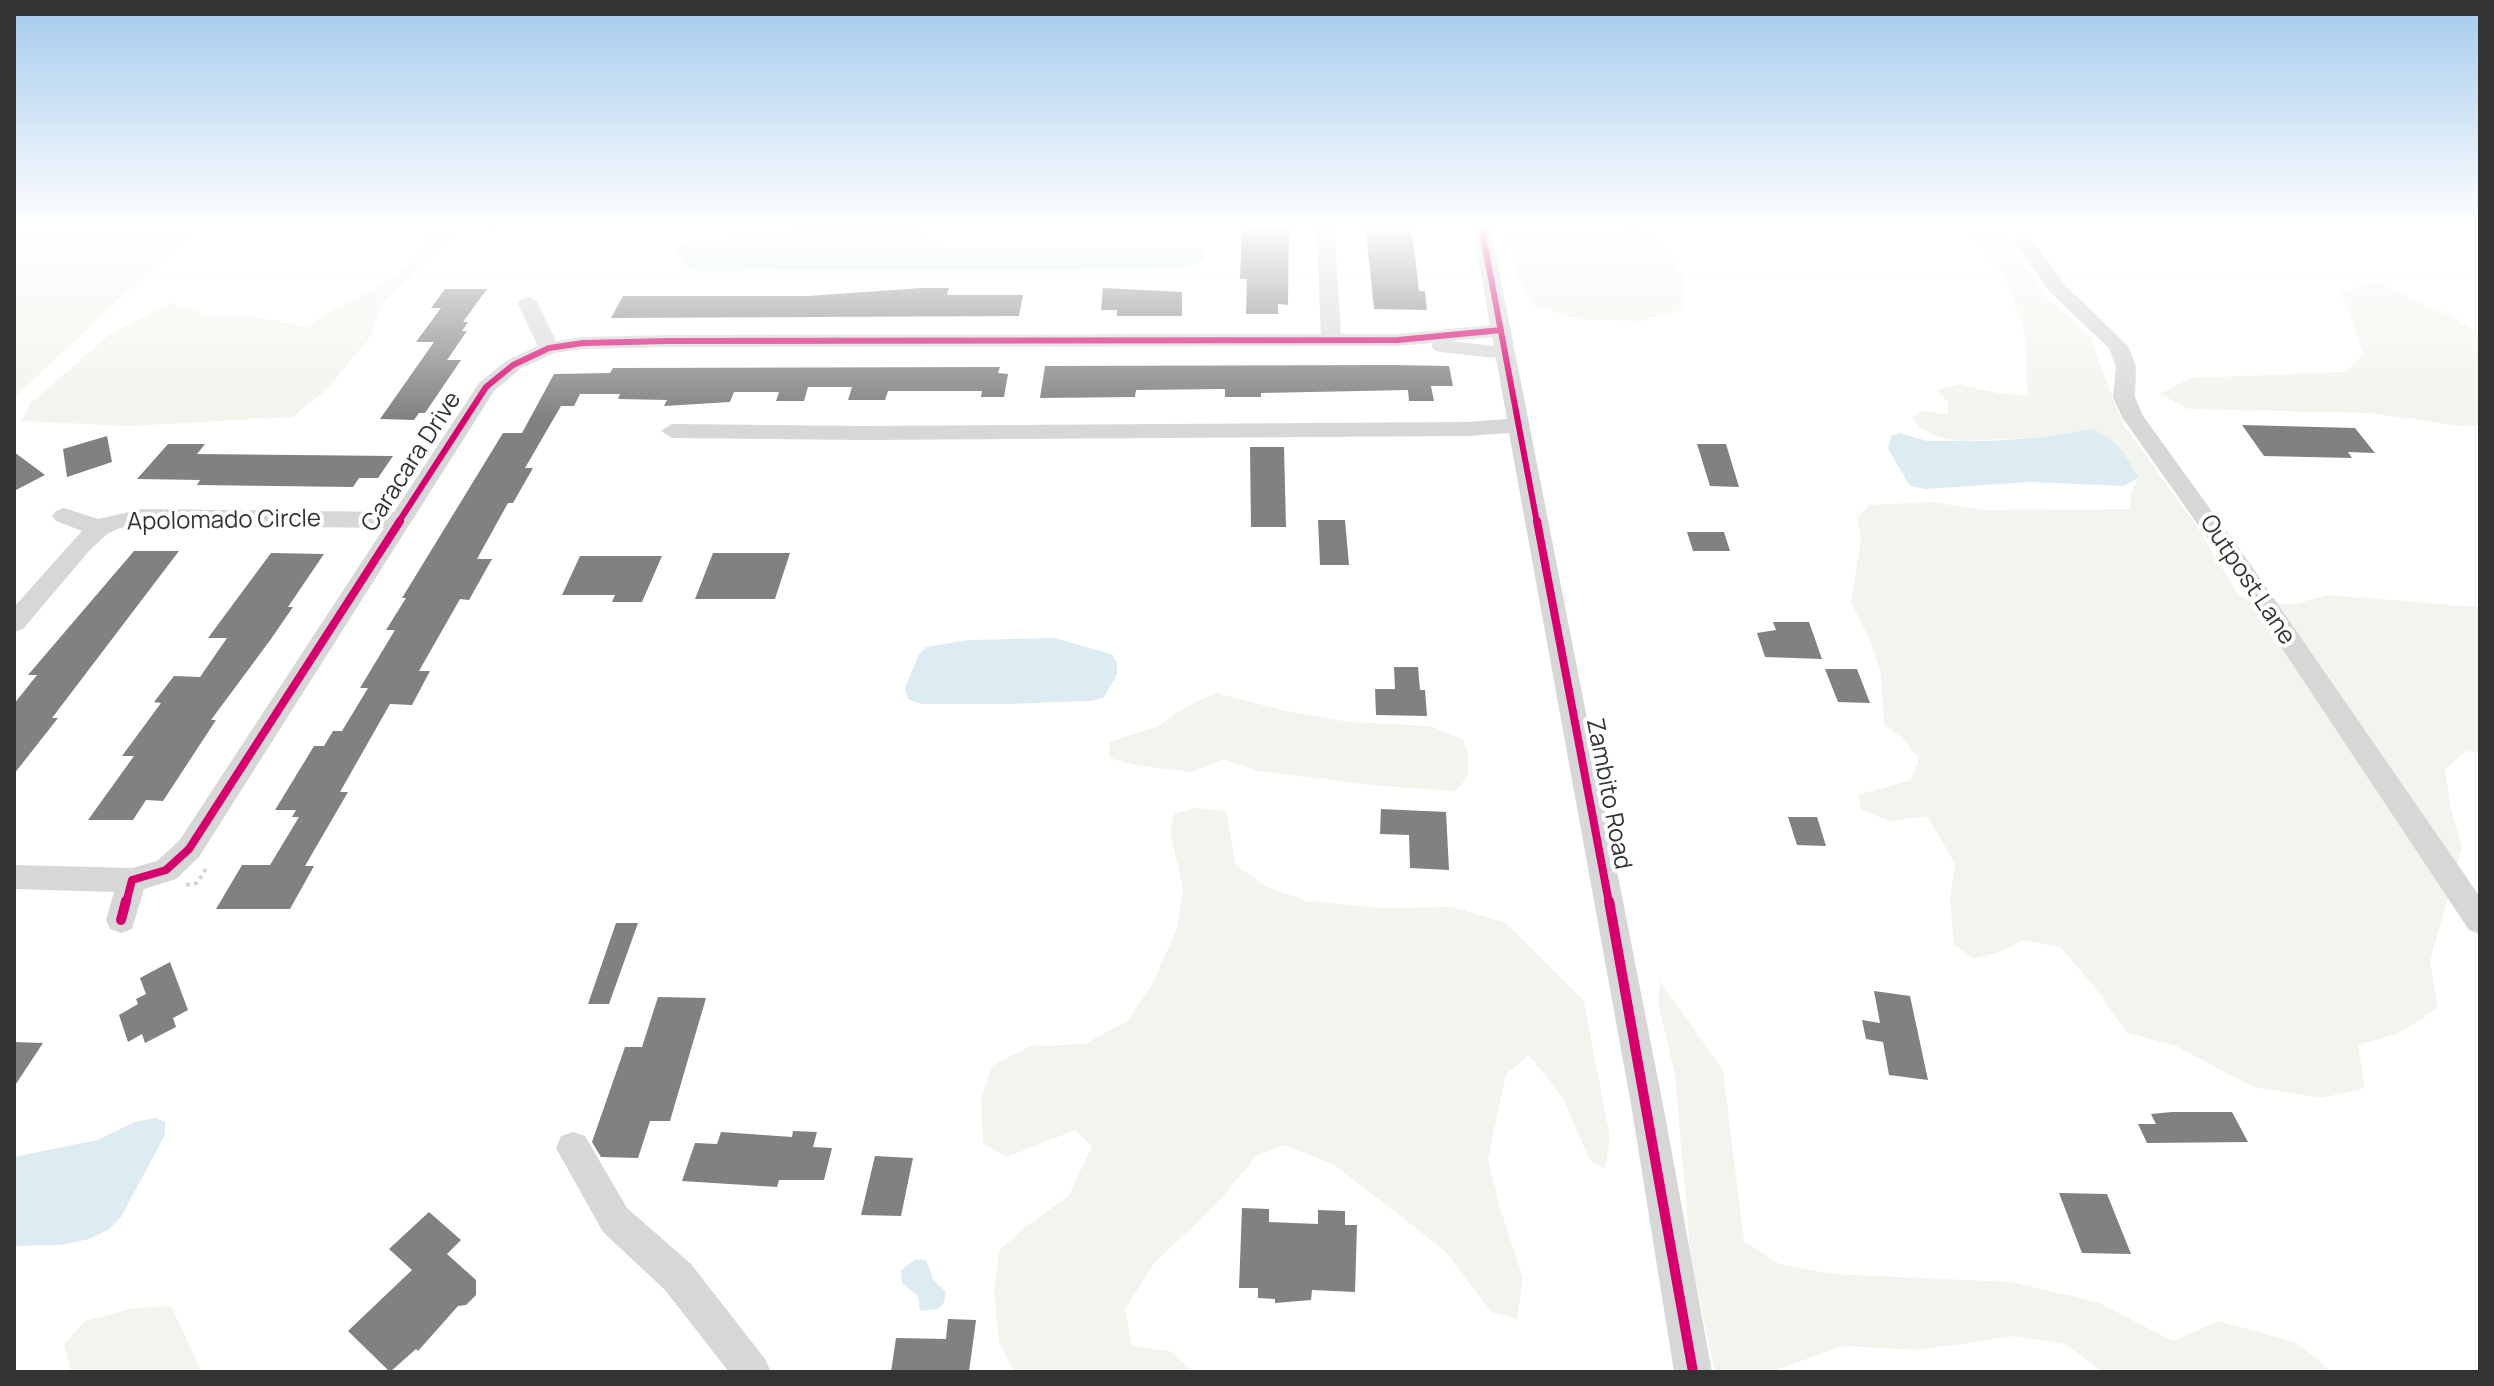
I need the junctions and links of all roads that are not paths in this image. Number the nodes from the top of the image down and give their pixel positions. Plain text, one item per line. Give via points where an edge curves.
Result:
1 (1328, 290) edge
2 (1493, 290) edge
3 (2059, 290) edge
4 (527, 302) dead end
5 (1501, 330) junction
6 (1331, 340) junction
7 (1398, 340) junction
8 (549, 348) junction
9 (1505, 353) junction
10 (1520, 425) junction
11 (672, 431) dead end
12 (64, 516) dead end
13 (397, 520) junction
14 (99, 528) junction
15 (14, 623) edge
16 (14, 877) edge
17 (132, 880) junction
18 (121, 920) dead end
19 (2480, 921) edge
20 (573, 1148) dead end
21 (752, 1372) edge
22 (1693, 1372) edge

1 - 6 street
2 - 5 street, Zambito Road
3 - 19 street, Outpost Lane via 2118,346 2126,367 2124,397 2133,417
4 - 8 street
5 - 7 street, Caracara Drive
5 - 9 street, Zambito Road
6 - 7 street, Caracara Drive
6 - 8 street, Caracara Drive via 667,341
7 - 9 street, Caracara Drive
8 - 13 street, Caracara Drive via 513,365 486,387
9 - 10 street, Zambito Road
10 - 11 street
10 - 22 street, Zambito Road
12 - 14 street, Apolomado Circle
13 - 14 street, Apolomado Circle via 142,517
13 - 17 street, Caracara Drive via 189,849 166,870
14 - 15 street, Apolomado Circle
16 - 17 street
17 - 18 street
20 - 21 street via 615,1220 678,1277

